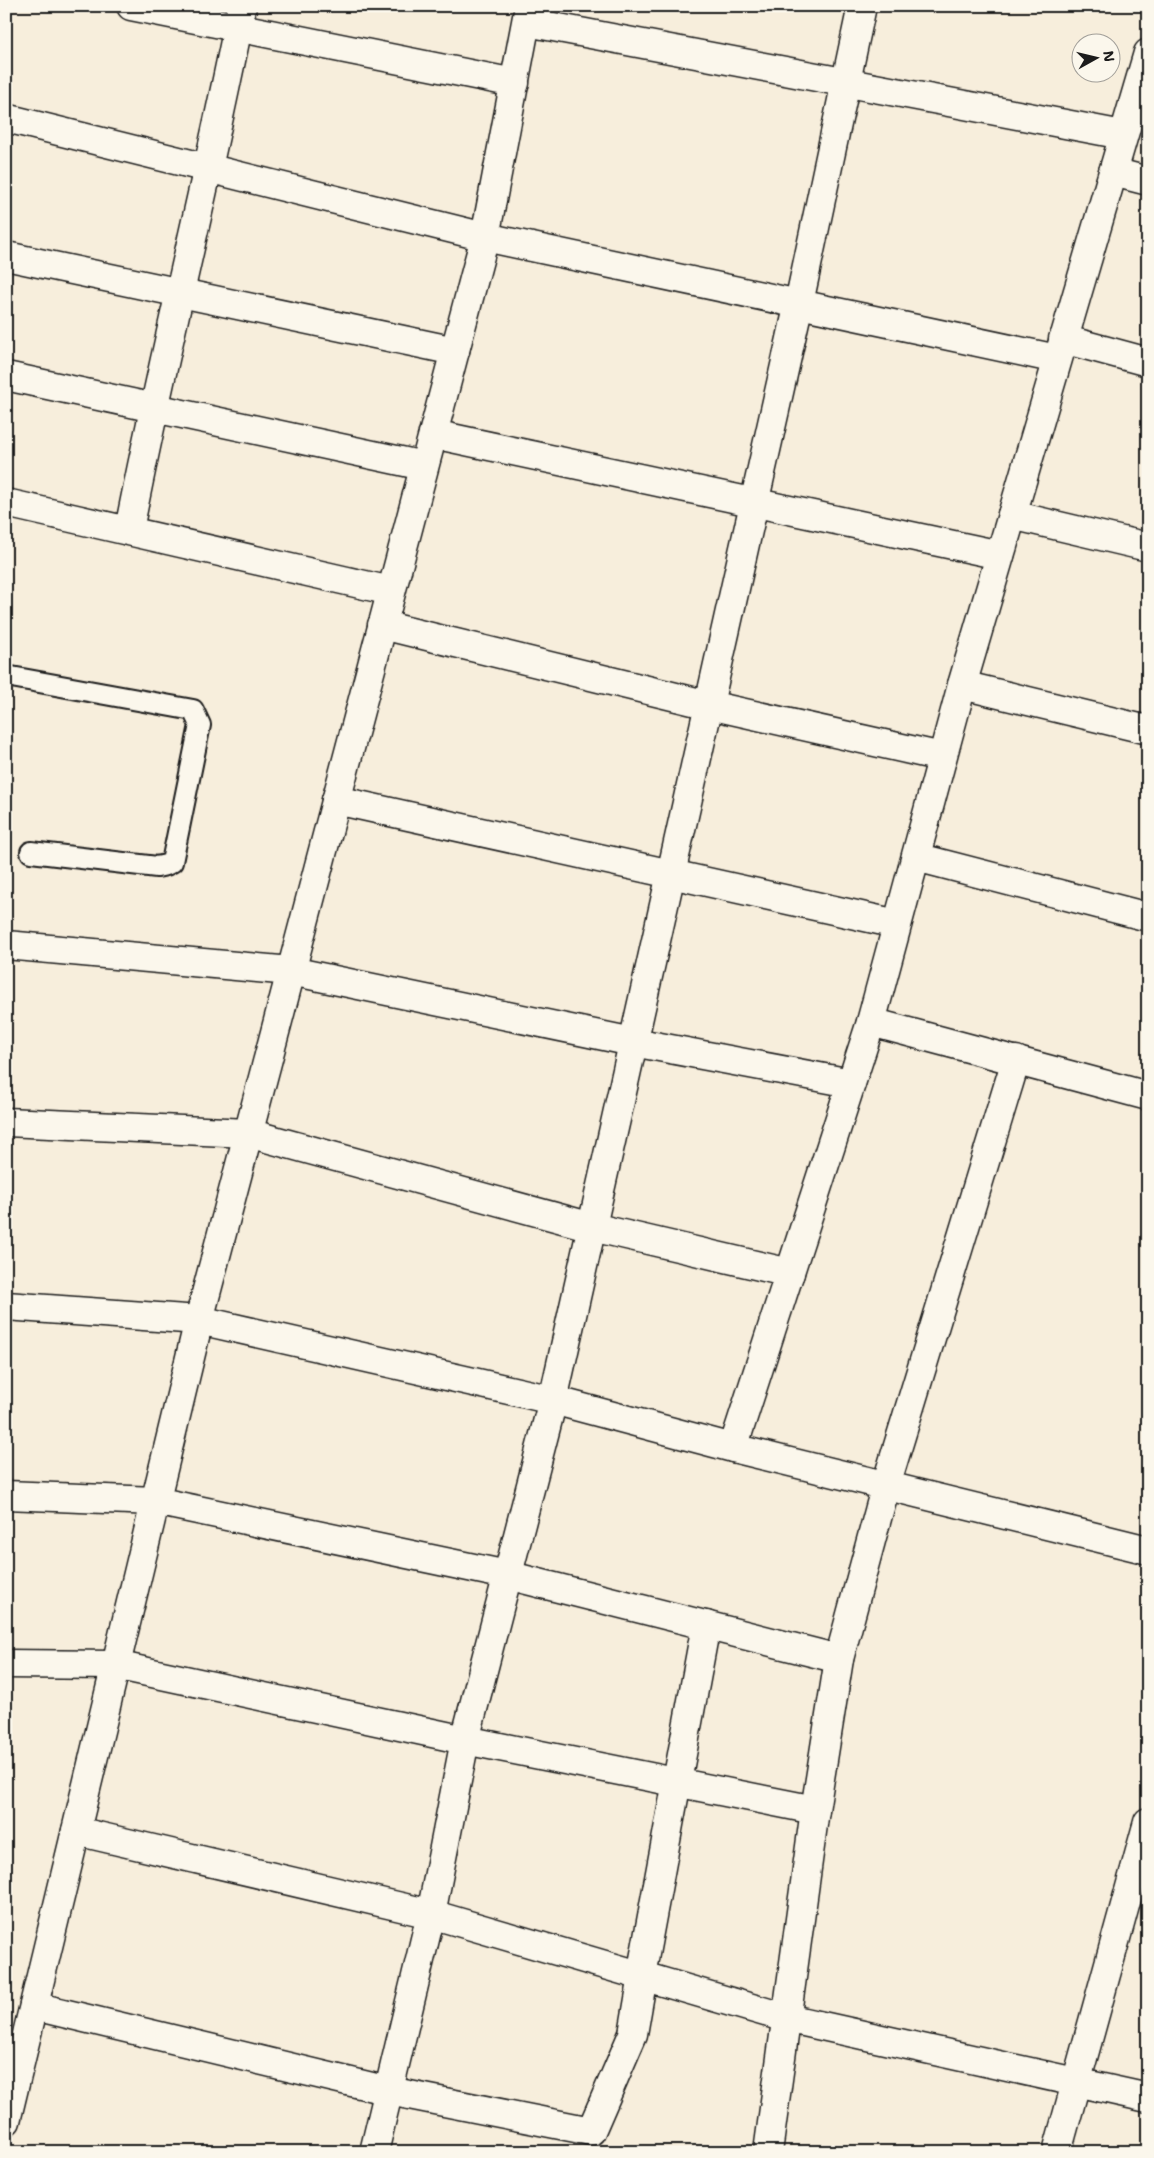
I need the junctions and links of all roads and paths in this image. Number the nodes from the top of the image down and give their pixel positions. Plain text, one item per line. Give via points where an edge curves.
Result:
1 (131, 6) edge
2 (862, 6) edge
3 (528, 14) edge
4 (240, 17) edge
5 (1148, 53) edge
6 (846, 82) junction
7 (514, 83) junction
8 (6, 118) edge
9 (1124, 135) junction
10 (208, 169) junction
11 (1113, 172) junction
12 (1148, 181) edge
13 (485, 237) junction
14 (6, 256) edge
15 (180, 292) junction
16 (799, 303) junction
17 (1060, 349) junction
18 (455, 351) junction
19 (1148, 362) edge
20 (6, 376) edge
21 (153, 408) junction
22 (433, 434) junction
23 (424, 466) junction
24 (6, 503) edge
25 (754, 503) junction
26 (1012, 515) junction
27 (129, 530) junction
28 (1148, 547) edge
29 (1000, 555) junction
30 (391, 591) junction
31 (382, 625) junction
32 (6, 676) edge
33 (962, 685) junction
34 (709, 705) junction
35 (1148, 730) edge
36 (942, 758) junction
37 (336, 800) junction
38 (31, 852) dead end
39 (916, 857) junction
40 (671, 874) junction
41 (1148, 917) edge
42 (897, 924) junction
43 (6, 945) edge
44 (291, 971) junction
45 (871, 1022) junction
46 (633, 1042) junction
47 (1016, 1060) junction
48 (850, 1083) junction
49 (1148, 1096) edge
50 (6, 1122) edge
51 (248, 1134) junction
52 (592, 1227) junction
53 (790, 1272) junction
54 (6, 1306) edge
55 (198, 1320) junction
56 (553, 1400) junction
57 (733, 1448) junction
58 (886, 1485) junction
59 (6, 1495) edge
60 (155, 1501) junction
61 (1148, 1550) edge
62 (507, 1575) junction
63 (706, 1625) junction
64 (839, 1659) junction
65 (6, 1664) edge
66 (115, 1665) junction
67 (465, 1740) junction
68 (678, 1783) junction
69 (815, 1810) junction
70 (1148, 1822) edge
71 (76, 1831) junction
72 (431, 1914) junction
73 (642, 1976) junction
74 (34, 2006) junction
75 (786, 2018) junction
76 (1077, 2082) junction
77 (389, 2092) junction
78 (1148, 2098) edge
79 (6, 2121) edge
80 (374, 2152) edge
81 (768, 2152) edge
82 (1057, 2152) edge

1 - 4 street
2 - 6 street
3 - 6 street
3 - 7 street
4 - 7 street
4 - 10 street
5 - 9 street
6 - 9 street
6 - 16 street
7 - 13 street
8 - 10 street
9 - 11 street
10 - 13 street
10 - 15 street
11 - 12 street
11 - 17 street
13 - 16 street
13 - 18 street
14 - 15 street
15 - 18 street
15 - 21 street
16 - 17 street
16 - 25 street
17 - 19 street
17 - 26 street
18 - 22 street
20 - 21 street
21 - 23 street
21 - 27 street
22 - 23 street
22 - 25 street
23 - 30 street
24 - 27 street
25 - 29 street
25 - 34 street
26 - 28 street
26 - 29 street
27 - 30 street
29 - 33 street
30 - 31 street
31 - 34 street
31 - 37 street
32 - 38 lane via 193,710 200,725 172,862 157,867
33 - 35 street
33 - 36 street
34 - 36 street
34 - 40 street
36 - 39 street
37 - 40 street
37 - 44 street
39 - 41 street
39 - 42 street
40 - 42 street
40 - 46 street
42 - 45 street
43 - 44 street
44 - 46 street
44 - 51 street
45 - 47 street
45 - 48 street
46 - 48 street
46 - 52 street
47 - 49 street
47 - 58 street
48 - 53 street
50 - 51 street
51 - 52 street
51 - 55 street
52 - 53 street
52 - 56 street
53 - 57 street
54 - 55 street
55 - 56 street
55 - 60 street
56 - 57 street
56 - 62 street
57 - 58 street
58 - 61 street
58 - 64 street
59 - 60 street
60 - 62 street
60 - 66 street
62 - 63 street
62 - 67 street
63 - 64 street
63 - 68 street
64 - 69 street
65 - 66 street
66 - 67 street
66 - 71 street
67 - 68 street
67 - 72 street
68 - 69 street
68 - 73 street
69 - 75 street
70 - 76 street
71 - 72 street
71 - 74 street
72 - 73 street
72 - 77 street
73 - 75 street
73 - 77 street via 633,2034 591,2131
74 - 77 street
74 - 79 street
75 - 76 street
75 - 81 street
76 - 78 street
76 - 82 street
77 - 80 street

